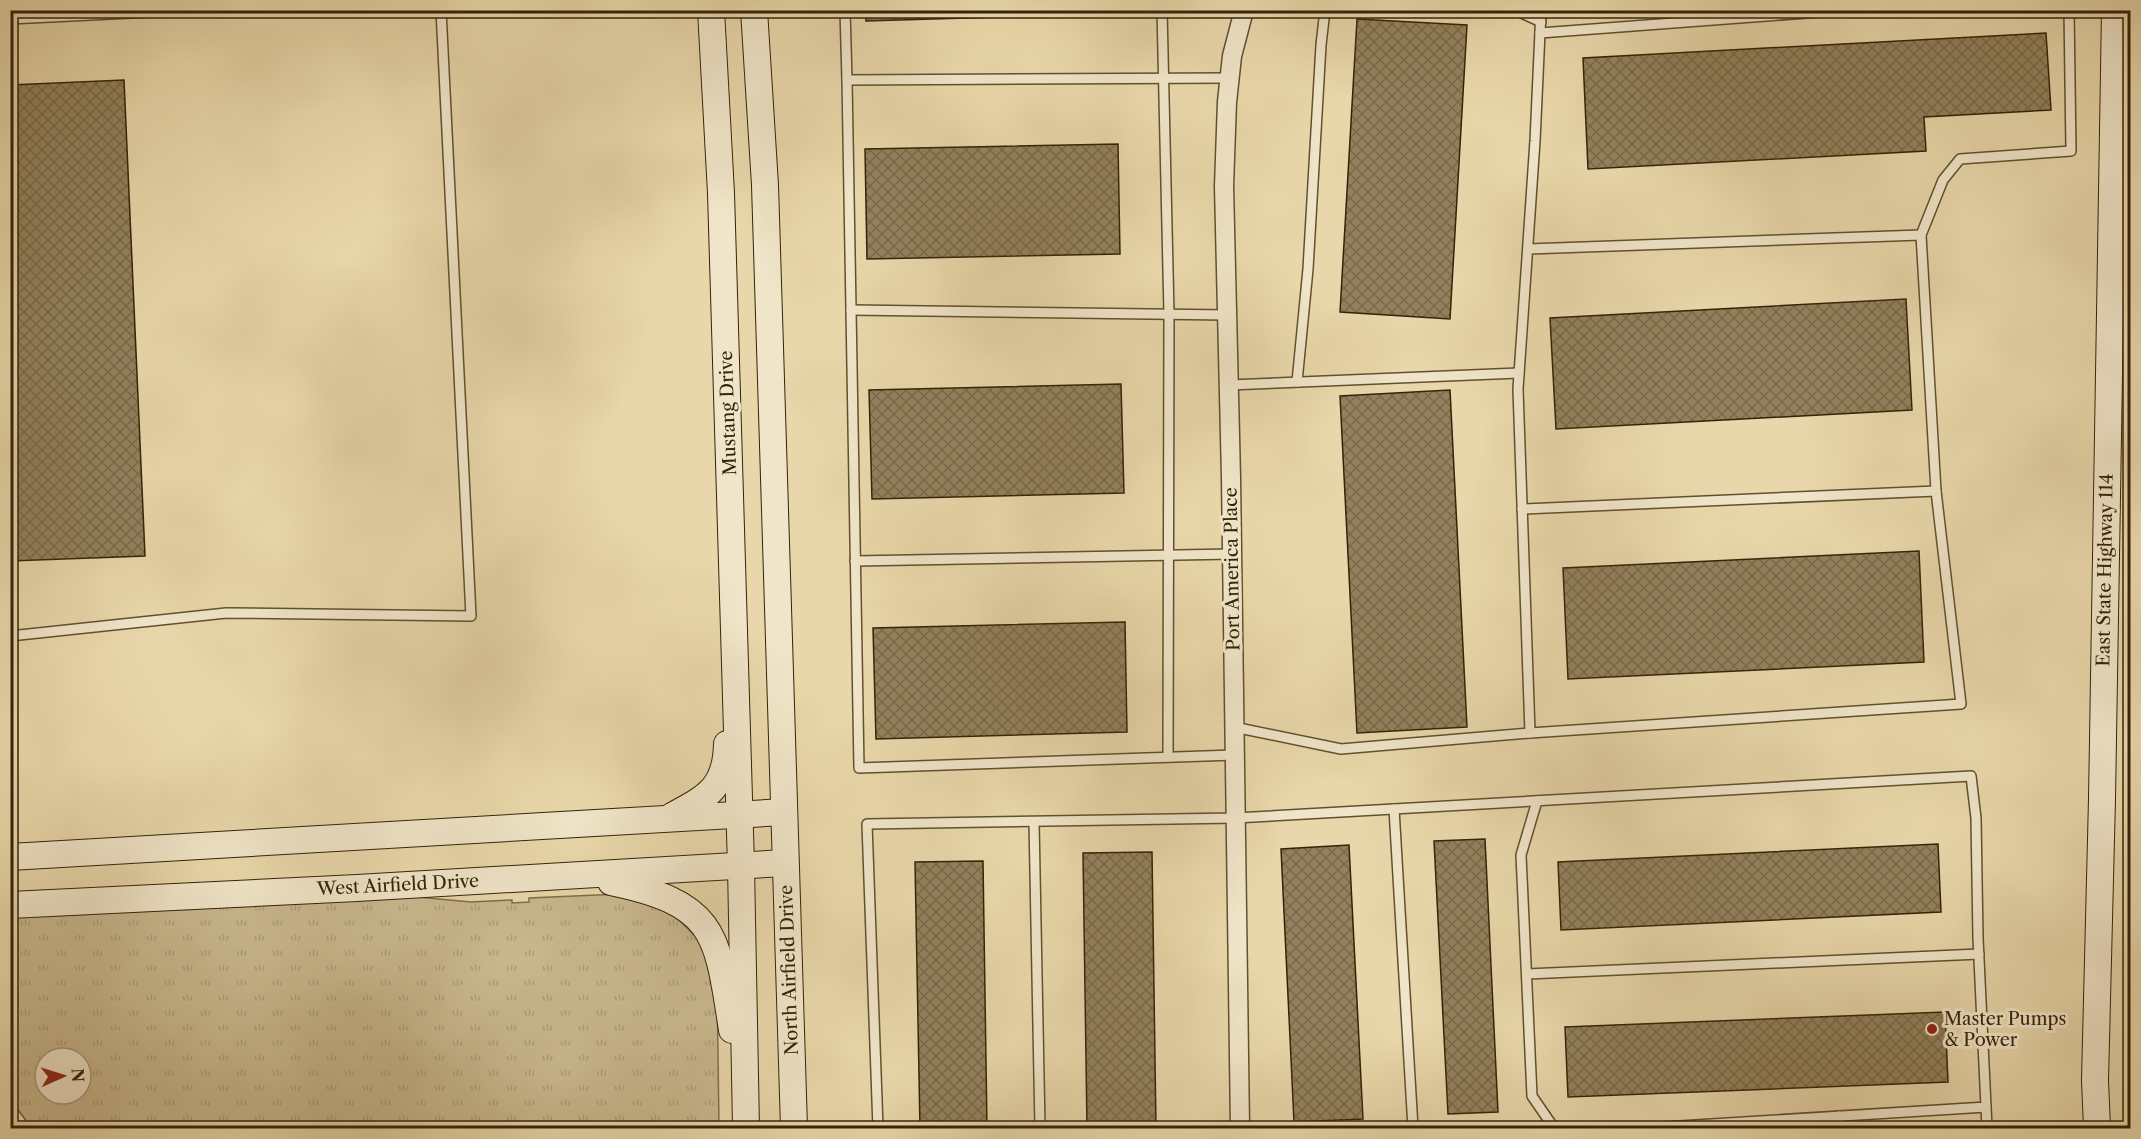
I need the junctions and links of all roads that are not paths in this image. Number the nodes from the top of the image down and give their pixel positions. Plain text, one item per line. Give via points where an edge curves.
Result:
1 (192, 10) edge
2 (441, 10) edge
3 (711, 10) edge
4 (754, 10) edge
5 (845, 10) edge
6 (1162, 10) edge
7 (1244, 10) edge
8 (1324, 10) edge
9 (1515, 10) edge
10 (1541, 10) edge
11 (1846, 10) edge
12 (2068, 10) edge
13 (2115, 10) edge
14 (10, 19) edge
15 (1541, 22) junction
16 (1540, 33) junction
17 (1163, 78) junction
18 (1230, 78) junction
19 (847, 80) junction
20 (1921, 235) junction
21 (1528, 249) junction
22 (851, 310) junction
23 (1169, 314) junction
24 (1227, 315) junction
25 (1519, 373) junction
26 (1297, 382) junction
27 (1229, 385) junction
28 (1936, 491) junction
29 (1522, 509) junction
30 (1232, 554) junction
31 (1169, 555) junction
32 (732, 558) junction
33 (855, 561) junction
34 (10, 636) edge
35 (1234, 727) junction
36 (1530, 733) junction
37 (1234, 755) junction
38 (1168, 757) junction
39 (1537, 801) junction
40 (1394, 809) junction
41 (784, 812) junction
42 (740, 815) junction
43 (1235, 818) junction
44 (667, 819) junction
45 (1034, 822) junction
46 (10, 857) edge
47 (785, 863) junction
48 (741, 866) junction
49 (575, 875) junction
50 (10, 905) edge
51 (1979, 954) junction
52 (1527, 974) junction
53 (1986, 1107) junction
54 (10, 1108) edge
55 (1839, 1116) junction
56 (25, 1128) edge
57 (746, 1128) edge
58 (794, 1128) edge
59 (878, 1128) edge
60 (1040, 1128) edge
61 (1240, 1128) edge
62 (1413, 1128) edge
63 (1554, 1128) edge
64 (1649, 1128) edge
65 (1840, 1128) edge
66 (1987, 1128) edge
67 (2097, 1128) edge

1 - 14 lane
2 - 34 lane via 471,616 226,613
3 - 32 main road, Mustang Drive
4 - 41 main road via 765,185
5 - 19 lane
6 - 17 lane
7 - 18 street, Port America Place
8 - 26 lane
9 - 15 lane
10 - 15 lane
11 - 16 lane
12 - 20 lane via 2071,151 1960,159 1943,180
13 - 67 main road, East State Highway 114
15 - 16 lane
16 - 21 lane
17 - 18 lane
17 - 19 lane
17 - 23 lane
18 - 24 street, Port America Place via 1224,186
19 - 22 lane
20 - 21 lane
20 - 28 lane
21 - 25 lane
22 - 23 lane
22 - 33 lane
23 - 24 lane
23 - 31 lane
24 - 27 street, Port America Place
25 - 26 lane
25 - 29 lane
26 - 27 lane
27 - 30 street, Port America Place
28 - 29 lane
28 - 36 lane via 1961,704
29 - 36 lane
30 - 31 lane
30 - 35 street, Port America Place
31 - 33 lane
31 - 38 lane
32 - 42 main road, Mustang Drive
32 - 44 main road via 727,761 718,784 698,802
33 - 38 lane via 859,768
35 - 36 lane via 1341,749
35 - 37 street, Port America Place
37 - 38 lane
37 - 43 street, Port America Place
39 - 40 lane
39 - 51 lane via 1971,776 1976,818
39 - 52 lane via 1521,855
40 - 43 lane
40 - 62 lane
41 - 42 main road
41 - 47 main road, North Airfield Drive
42 - 44 main road
42 - 48 main road
43 - 45 lane
43 - 61 street, Port America Place
44 - 46 main road
45 - 59 lane via 867,824
45 - 60 lane
47 - 48 main road, West Airfield Drive
47 - 58 main road, North Airfield Drive
48 - 49 main road, West Airfield Drive
48 - 57 main road
49 - 50 main road, West Airfield Drive
49 - 57 main road via 646,890 675,901 699,917 715,943 722,968
51 - 52 lane
51 - 53 lane
52 - 63 lane via 1533,1096
53 - 55 lane
53 - 66 lane
54 - 56 lane
55 - 64 lane
55 - 65 lane

